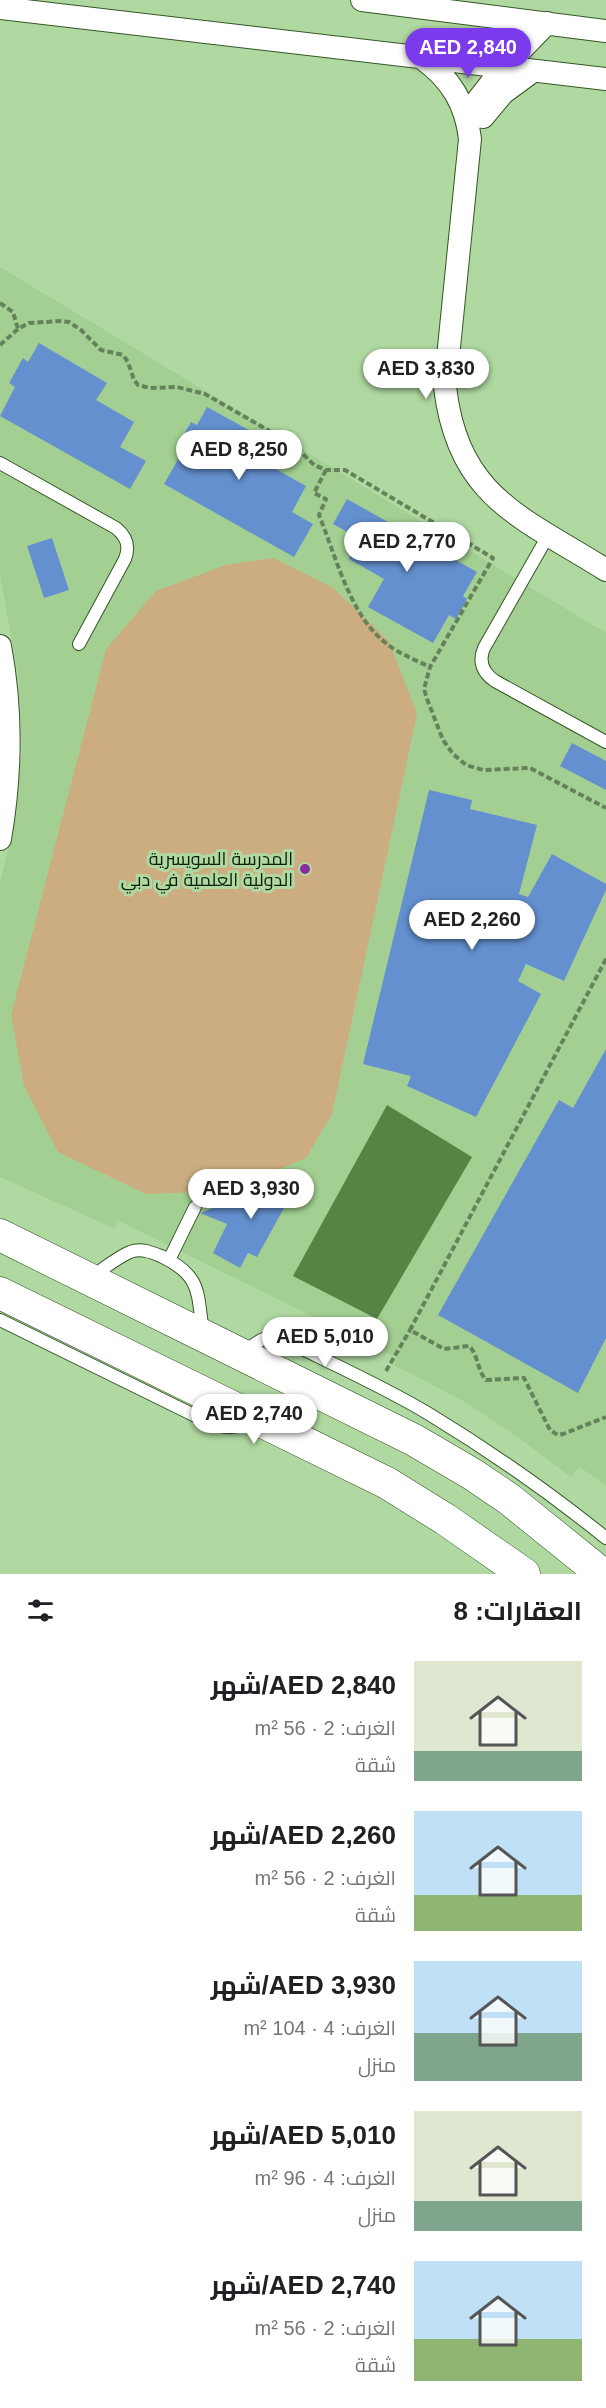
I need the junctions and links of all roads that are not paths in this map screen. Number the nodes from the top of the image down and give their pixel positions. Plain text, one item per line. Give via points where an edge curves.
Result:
1 (362, 0) edge
2 (0, 8) edge
3 (547, 23) junction
4 (606, 31) edge
5 (421, 58) junction
6 (503, 68) junction
7 (533, 71) junction
8 (606, 79) edge
9 (466, 115) junction
10 (470, 139) junction
11 (0, 463) edge
12 (549, 534) junction
13 (606, 570) edge
14 (79, 644) dead end
15 (0, 646) edge
16 (606, 742) edge
17 (0, 839) edge
18 (195, 1207) dead end
19 (0, 1235) edge
20 (169, 1260) junction
21 (88, 1279) junction
22 (0, 1293) edge
23 (0, 1320) edge
24 (204, 1337) junction
25 (240, 1355) junction
26 (255, 1418) junction
27 (606, 1538) edge
28 (524, 1574) edge
29 (602, 1574) edge

1 - 3 street
2 - 5 street
3 - 4 street
3 - 6 street
5 - 6 street
5 - 9 street via 454,88
6 - 7 street
6 - 9 street
7 - 8 street
7 - 10 street via 490,107
9 - 10 street
10 - 12 street via 447,362 448,413 462,453 480,482 498,501
11 - 14 lane via 116,528 127,542 125,559
12 - 13 street
12 - 16 lane via 484,648 482,666 495,681
15 - 17 street via 9,766
18 - 20 lane
19 - 21 street
20 - 21 lane via 147,1251 131,1252
20 - 24 lane via 185,1270 196,1285
21 - 24 street
22 - 26 street
23 - 26 lane via 210,1423 238,1427
24 - 25 street
25 - 27 lane via 264,1338 278,1337 378,1386 467,1438
25 - 29 street via 363,1413 472,1474 549,1529
26 - 28 street via 387,1483

